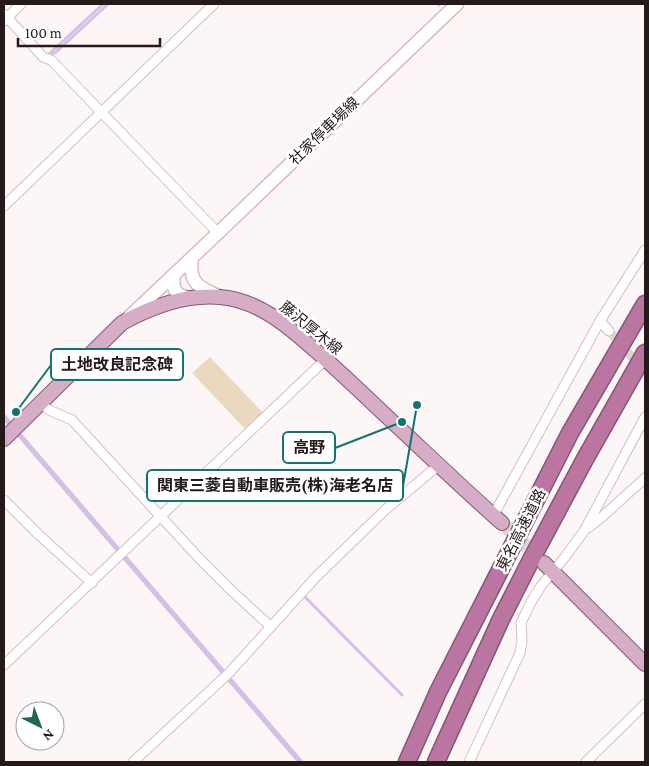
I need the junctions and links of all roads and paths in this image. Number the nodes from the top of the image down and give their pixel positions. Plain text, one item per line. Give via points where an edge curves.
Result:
1 (22, 4) edge
2 (214, 4) edge
3 (457, 4) edge
4 (5, 17) edge
5 (101, 113) junction
6 (4, 206) edge
7 (218, 233) junction
8 (645, 250) edge
9 (192, 258) junction
10 (174, 275) junction
11 (221, 297) junction
12 (190, 298) junction
13 (645, 304) edge
14 (600, 321) junction
15 (122, 323) junction
16 (609, 331) tunnel mouth
17 (645, 353) edge
18 (326, 360) junction
19 (40, 402) junction
20 (645, 417) edge
21 (10, 432) edge
22 (439, 465) junction
23 (645, 478) edge
24 (4, 500) edge
25 (160, 518) junction
26 (498, 520) joint
27 (584, 531) junction
28 (543, 565) junction
29 (92, 582) junction
30 (271, 627) junction
31 (645, 664) edge
32 (4, 665) edge
33 (645, 704) edge
34 (133, 762) edge
35 (407, 762) edge
36 (436, 762) edge
37 (469, 762) edge
38 (586, 762) edge

1 - 4 street
2 - 5 street
3 - 7 main road, 社家停車場線
4 - 5 street
5 - 6 street
5 - 7 street
7 - 9 main road, 社家停車場線
8 - 14 street
9 - 10 main road, 社家停車場線
9 - 11 main road via 191,274 196,283
10 - 12 main road via 175,290
10 - 15 main road, 社家停車場線
11 - 12 main road, 藤沢厚木線
11 - 18 main road, 藤沢厚木線 via 249,304 267,313
12 - 15 main road, 藤沢厚木線 via 161,305
13 - 35 highway, 東名高速道路 via 570,433 438,692
14 - 16 street
14 - 26 street
15 - 19 main road, 藤沢厚木線
17 - 28 highway, 東名高速道路 via 594,442
18 - 22 main road, 藤沢厚木線
18 - 25 street
19 - 21 main road, 藤沢厚木線
19 - 25 street via 49,410 72,420
20 - 27 street
22 - 26 main road, 藤沢厚木線
22 - 30 street via 385,510 316,577
23 - 27 street
24 - 29 street
25 - 29 street
25 - 30 street
27 - 28 street via 565,557
28 - 31 main road
28 - 36 highway, 東名高速道路 via 501,619
28 - 37 street via 539,589 521,623 520,653
29 - 32 street
30 - 34 street via 226,676
33 - 38 street

